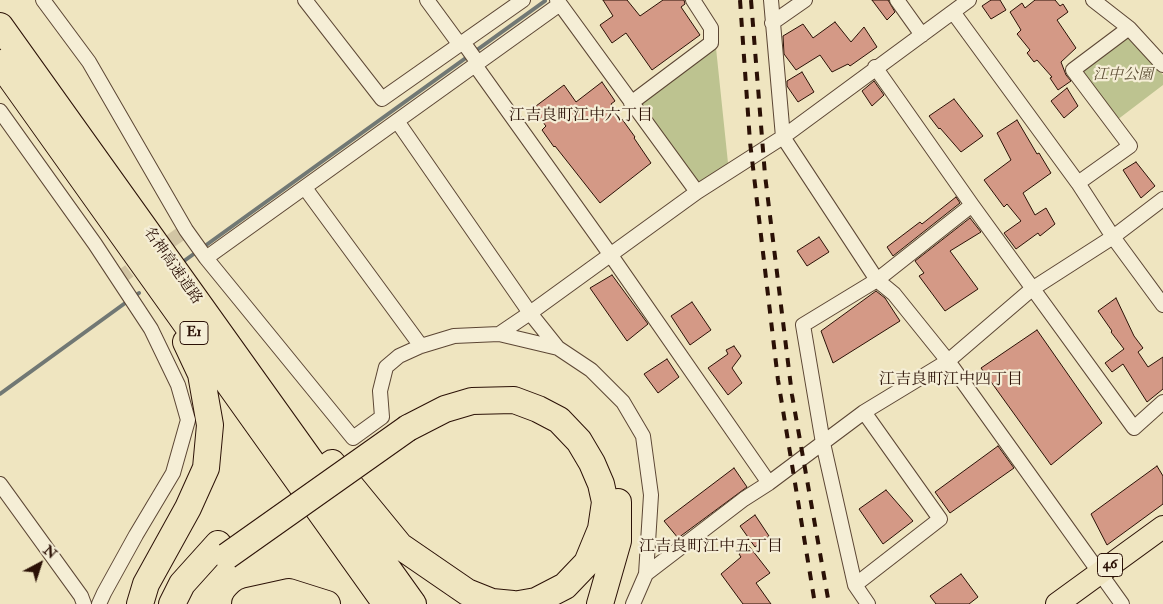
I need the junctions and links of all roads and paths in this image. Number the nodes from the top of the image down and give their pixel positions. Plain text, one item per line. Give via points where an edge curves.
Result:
1 (43, 0) edge
2 (305, 0) edge
3 (427, 0) edge
4 (522, 0) edge
5 (692, 0) edge
6 (771, 0) edge
7 (805, 0) edge
8 (897, 0) edge
9 (969, 0) edge
10 (1093, 0) edge
11 (559, 2) edge
12 (953, 12) junction
13 (772, 24) junction
14 (0, 26) edge
15 (1129, 28) junction
16 (922, 35) junction
17 (463, 44) junction
18 (476, 62) junction
19 (0, 63) edge
20 (1163, 65) edge
21 (875, 67) junction
22 (631, 104) junction
23 (0, 111) edge
24 (397, 121) junction
25 (783, 137) junction
26 (1078, 183) junction
27 (305, 188) junction
28 (697, 192) junction
29 (1163, 200) edge
30 (972, 205) junction
31 (1113, 237) junction
32 (163, 252) junction
33 (610, 254) junction
34 (205, 257) junction
35 (877, 280) junction
36 (157, 281) junction
37 (1032, 289) junction
38 (1163, 305) edge
39 (530, 313) junction
40 (499, 334) junction
41 (421, 346) junction
42 (558, 348) junction
43 (948, 361) junction
44 (1163, 402) edge
45 (864, 412) junction
46 (403, 422) junction
47 (823, 443) junction
48 (769, 483) junction
49 (0, 484) edge
50 (1163, 527) edge
51 (1163, 546) edge
52 (222, 550) junction
53 (646, 574) junction
54 (1104, 579) junction
55 (854, 585) junction
56 (84, 604) edge
57 (99, 604) edge
58 (140, 604) edge
59 (172, 604) edge
60 (188, 604) edge
61 (245, 604) edge
62 (327, 604) edge
63 (386, 604) edge
64 (413, 604) edge
65 (513, 604) edge
66 (519, 604) edge
67 (600, 604) edge
68 (633, 604) edge
69 (868, 604) edge
70 (1056, 604) edge
71 (1082, 604) edge
72 (1122, 604) edge

1 - 34 street via 88,62
2 - 17 street via 382,100
3 - 17 street
4 - 17 street
5 - 22 street via 711,28 712,42
6 - 13 street
7 - 13 street
8 - 16 street
9 - 12 street
10 - 15 street
11 - 18 street
11 - 22 street
12 - 16 street
12 - 26 street
13 - 25 street
14 - 32 highway, 名神高速道路 / E1
15 - 20 street
15 - 26 street via 1074,70 1130,146
16 - 21 street
17 - 18 street
18 - 24 street
18 - 33 street
19 - 36 highway, 名神高速道路 / E1
21 - 25 street
21 - 30 street
22 - 28 street
23 - 57 street via 152,329 178,385 188,420 173,473
24 - 27 street
24 - 39 street
25 - 28 street
25 - 35 street
26 - 31 street
27 - 34 street
27 - 41 street
28 - 33 street
29 - 31 street
30 - 35 street
30 - 37 street
31 - 37 street
31 - 38 street
32 - 64 highway, 名神高速道路 / E1
32 - 65 highway via 400,546 467,592 492,602
33 - 39 street
33 - 48 street
34 - 41 street via 353,438 382,417 380,391 386,367 399,356
35 - 43 street via 894,294
35 - 47 street via 803,325
36 - 58 highway via 201,374 210,425 206,468 146,584
36 - 63 highway, 名神高速道路 / E1
37 - 43 street
37 - 44 street via 1134,428
39 - 40 street
39 - 42 street
40 - 41 street via 454,336
40 - 42 street
42 - 53 street via 591,370 623,402 643,436 650,496
43 - 45 street
43 - 54 street
45 - 47 street
45 - 55 street via 940,520
46 - 52 highway
46 - 66 highway via 472,401 514,400 559,420 579,441 601,484 604,502 601,529 588,563 564,586 536,601
46 - 67 highway via 446,391 490,384 522,388 550,398 568,409 585,426 610,461 619,504 618,541
47 - 48 street
47 - 55 street
48 - 53 street
49 - 56 street
50 - 54 main road, 46
51 - 54 main road, 46
52 - 59 highway via 182,584
52 - 60 highway
53 - 68 street
54 - 70 main road, 46
54 - 71 main road, 46
54 - 72 street
55 - 69 street
61 - 62 highway via 289,592

